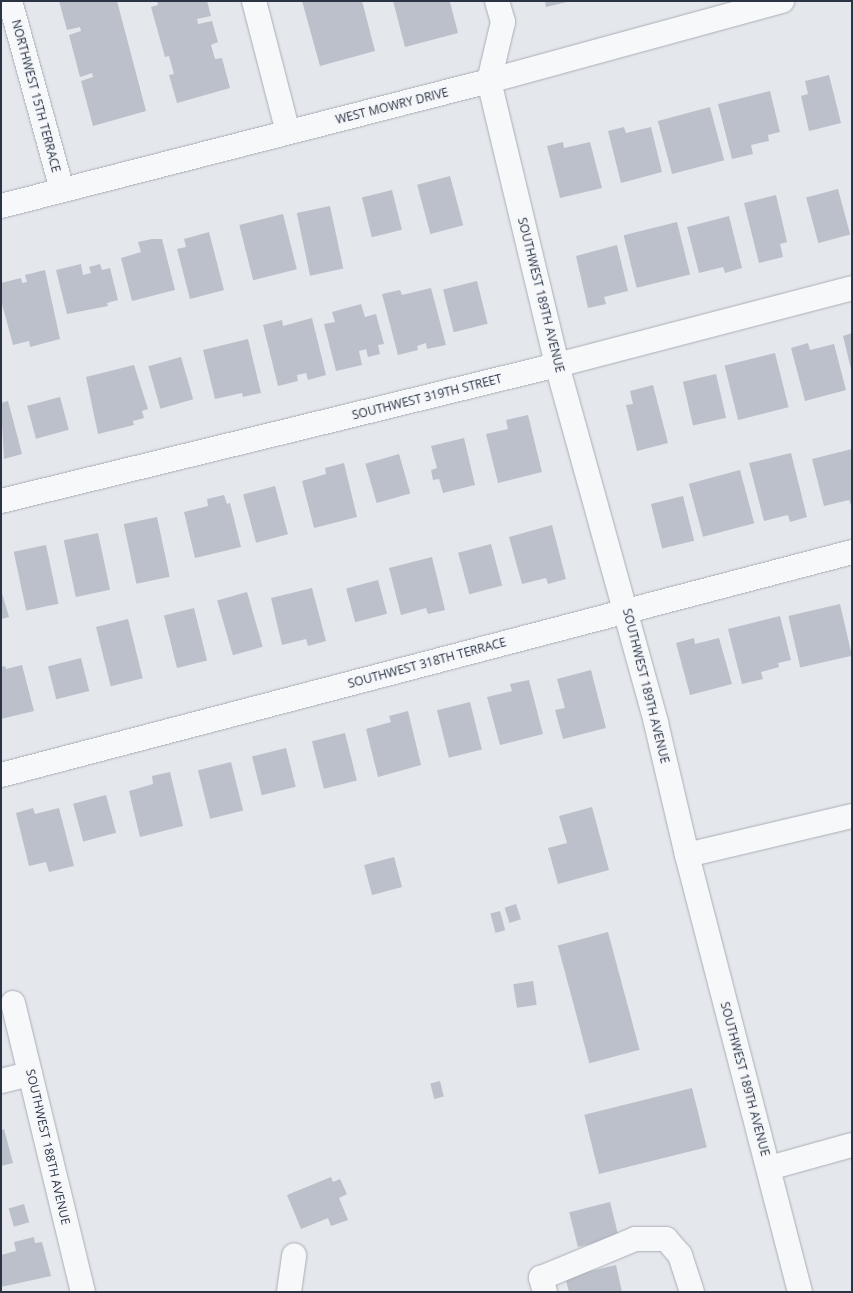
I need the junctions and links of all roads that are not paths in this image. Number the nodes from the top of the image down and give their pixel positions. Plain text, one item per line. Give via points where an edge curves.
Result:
1 (10, 1) edge
2 (254, 1) edge
3 (498, 1) edge
4 (782, 1) edge
5 (489, 81) junction
6 (288, 132) junction
7 (62, 190) junction
8 (1, 206) edge
9 (852, 288) edge
10 (557, 365) junction
11 (1, 501) edge
12 (852, 552) edge
13 (626, 611) junction
14 (1, 774) edge
15 (852, 816) edge
16 (687, 855) junction
17 (13, 1003) dead end
18 (30, 1074) junction
19 (1, 1081) edge
20 (852, 1145) edge
21 (769, 1168) junction
22 (294, 1254) dead end
23 (83, 1292) edge
24 (289, 1292) edge
25 (545, 1292) edge
26 (692, 1292) edge
27 (800, 1292) edge

1 - 7 street, NORTHWEST 15TH TERRACE
2 - 6 street
3 - 5 street via 503,22
4 - 5 street, WEST MOWRY DRIVE
5 - 6 street, WEST MOWRY DRIVE
5 - 10 street, SOUTHWEST 189TH AVENUE
6 - 7 street, WEST MOWRY DRIVE
7 - 8 street, WEST MOWRY DRIVE
9 - 10 street, SOUTHWEST 319TH STREET
10 - 11 street, SOUTHWEST 319TH STREET
10 - 13 street, SOUTHWEST 189TH AVENUE
12 - 13 street, SOUTHWEST 318TH TERRACE
13 - 14 street, SOUTHWEST 318TH TERRACE
13 - 16 street, SOUTHWEST 189TH AVENUE
15 - 16 street
16 - 21 street, SOUTHWEST 189TH AVENUE
17 - 18 street, SOUTHWEST 188TH AVENUE
18 - 19 street
18 - 23 street, SOUTHWEST 188TH AVENUE
20 - 21 street
21 - 27 street, SOUTHWEST 189TH AVENUE
22 - 24 street
25 - 26 street via 541,1278 635,1239 666,1239 680,1254

